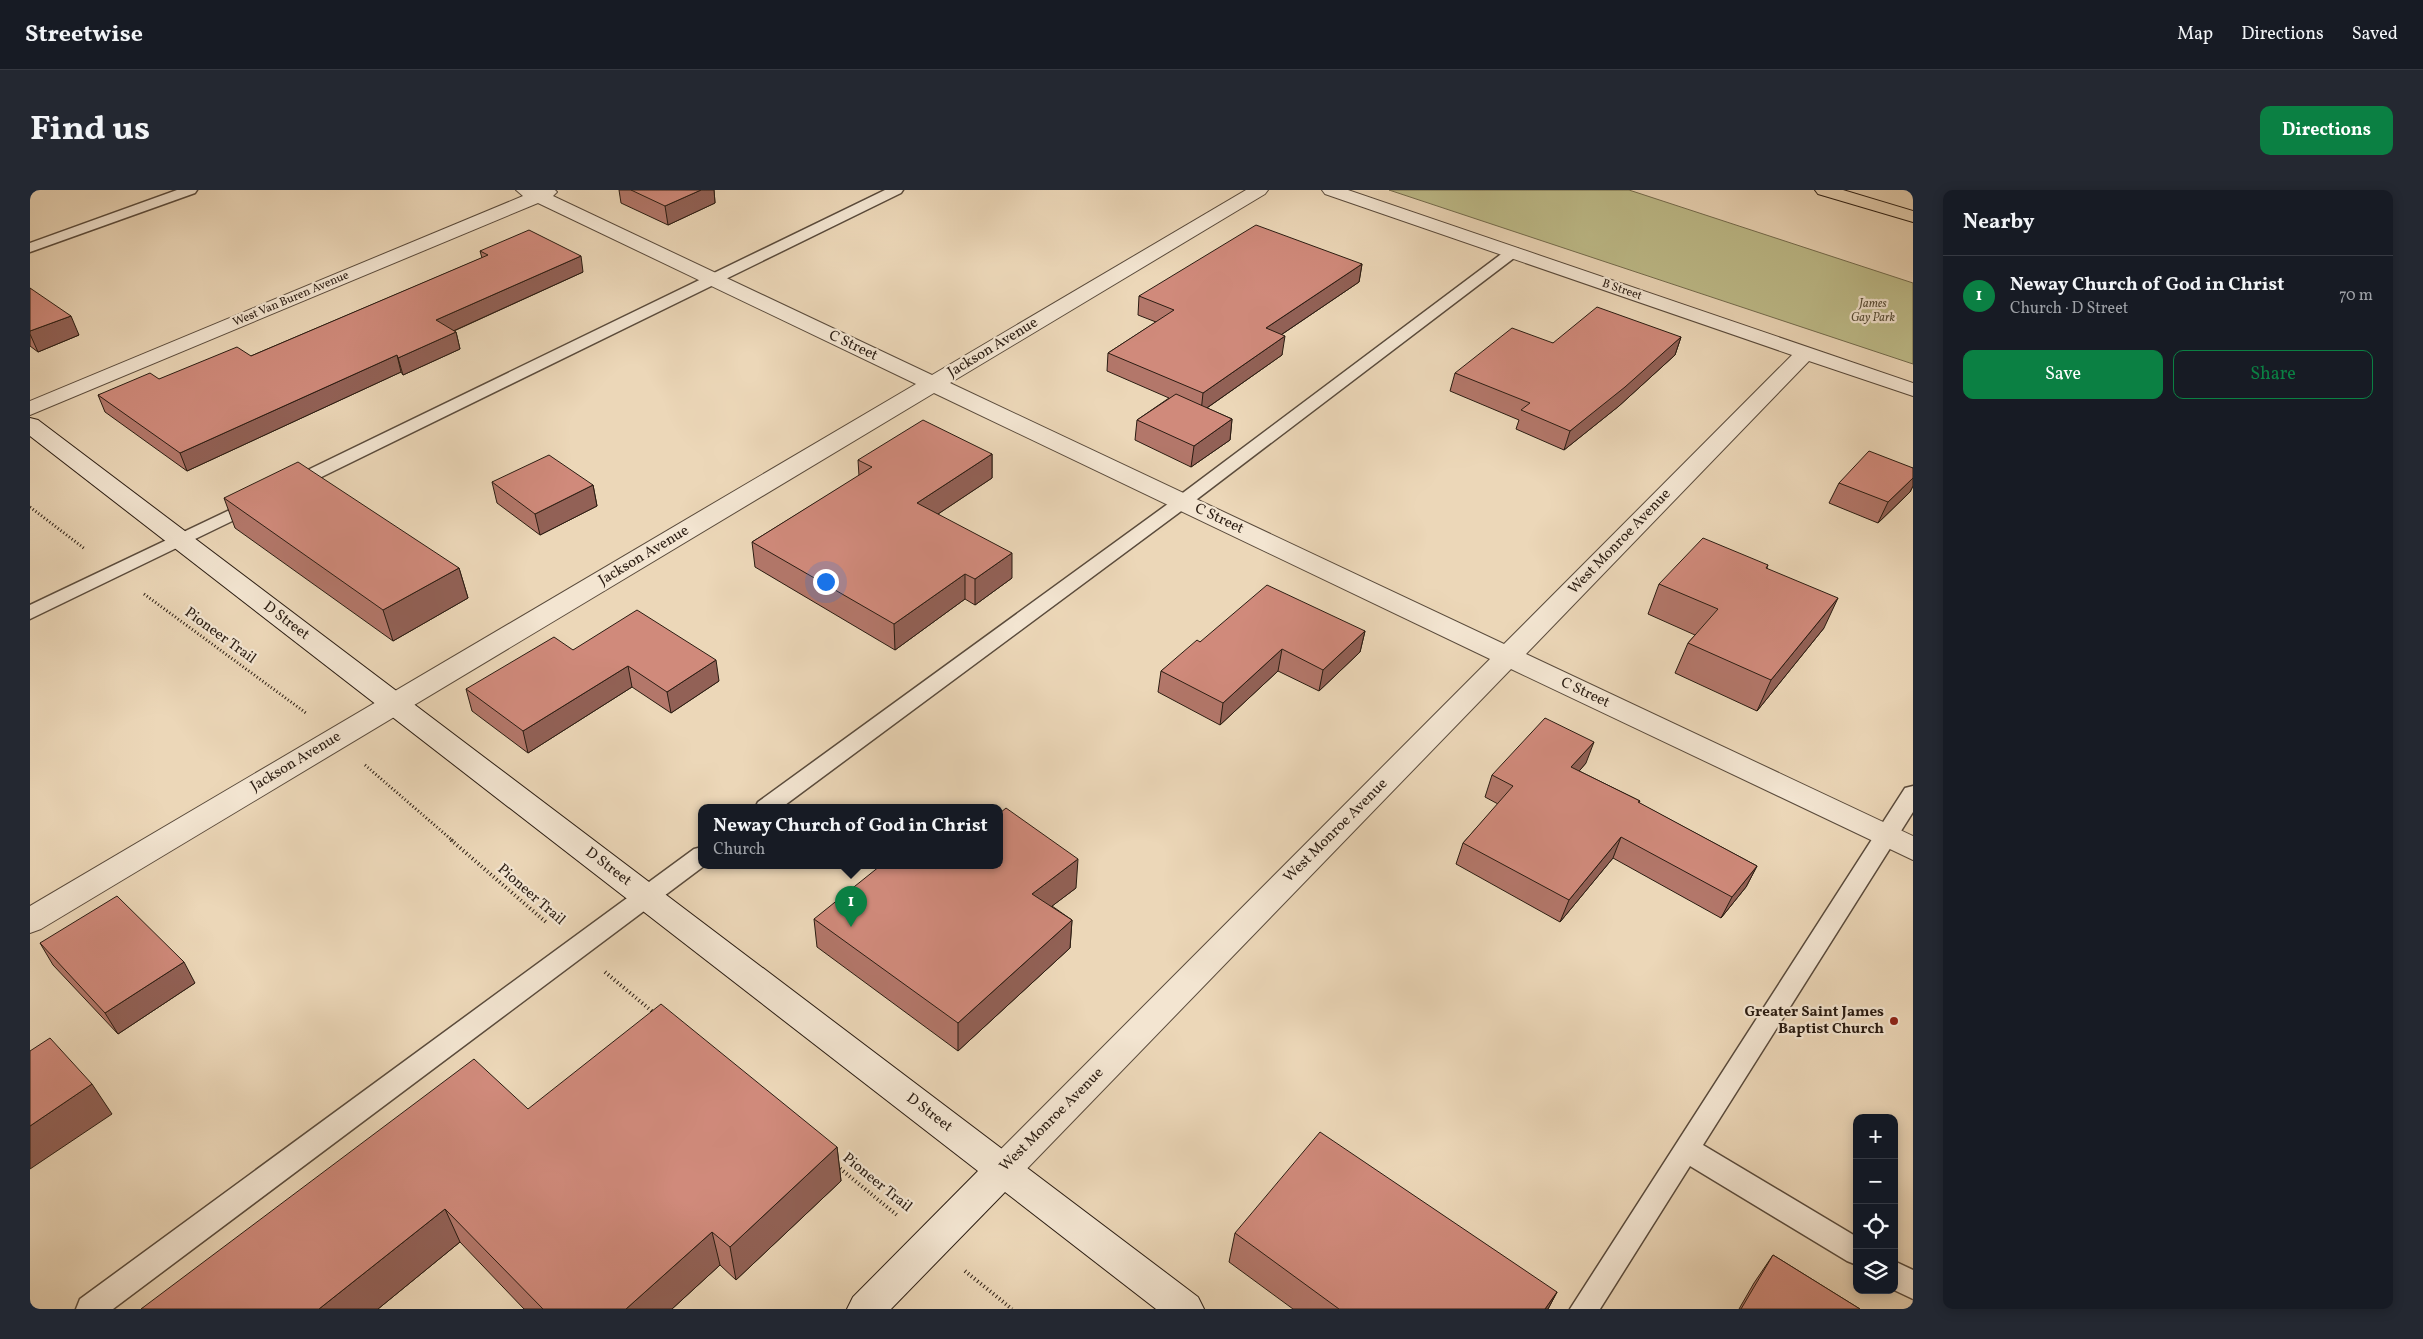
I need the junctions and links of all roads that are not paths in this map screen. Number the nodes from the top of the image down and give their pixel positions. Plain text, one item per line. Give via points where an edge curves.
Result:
1 (190, 190) edge
2 (896, 190) edge
3 (1259, 190) edge
4 (1332, 190) edge
5 (1824, 190) edge
6 (538, 192) edge
7 (1913, 217) edge
8 (30, 248) edge
9 (1513, 252) junction
10 (713, 279) junction
11 (1806, 353) junction
12 (933, 384) junction
13 (1913, 390) edge
14 (30, 409) edge
15 (30, 425) edge
16 (1182, 502) junction
17 (180, 540) junction
18 (30, 613) edge
19 (1508, 657) junction
20 (395, 704) junction
21 (1913, 794) edge
22 (771, 804) edge
23 (1885, 836) junction
24 (1913, 849) edge
25 (698, 858) edge
26 (646, 896) junction
27 (30, 921) edge
28 (1686, 1149) junction
29 (1003, 1170) junction
30 (1853, 1250) edge
31 (1898, 1277) edge
32 (1913, 1286) edge
33 (90, 1309) edge
34 (866, 1309) edge
35 (1185, 1309) edge
36 (1584, 1309) edge

1 - 8 lane
2 - 10 lane
3 - 12 street, Jackson Avenue
4 - 9 street, B Street
5 - 7 highway
6 - 10 street, C Street
6 - 14 street, West Van Buren Avenue
9 - 11 street, B Street
9 - 16 lane
10 - 12 street, C Street
10 - 17 lane
11 - 13 street, B Street
11 - 19 street, West Monroe Avenue
12 - 16 street, C Street
12 - 20 street, Jackson Avenue
15 - 17 street, D Street
16 - 19 street, C Street
16 - 22 lane
17 - 18 lane
17 - 20 street, D Street
19 - 23 street, C Street
19 - 29 street, West Monroe Avenue
20 - 26 street, D Street
20 - 27 street, Jackson Avenue
21 - 23 lane
23 - 24 street, C Street
23 - 28 lane
25 - 26 lane
26 - 29 street, D Street
26 - 33 lane
28 - 30 lane
28 - 36 lane
29 - 34 street, West Monroe Avenue
29 - 35 street, D Street
31 - 32 lane

